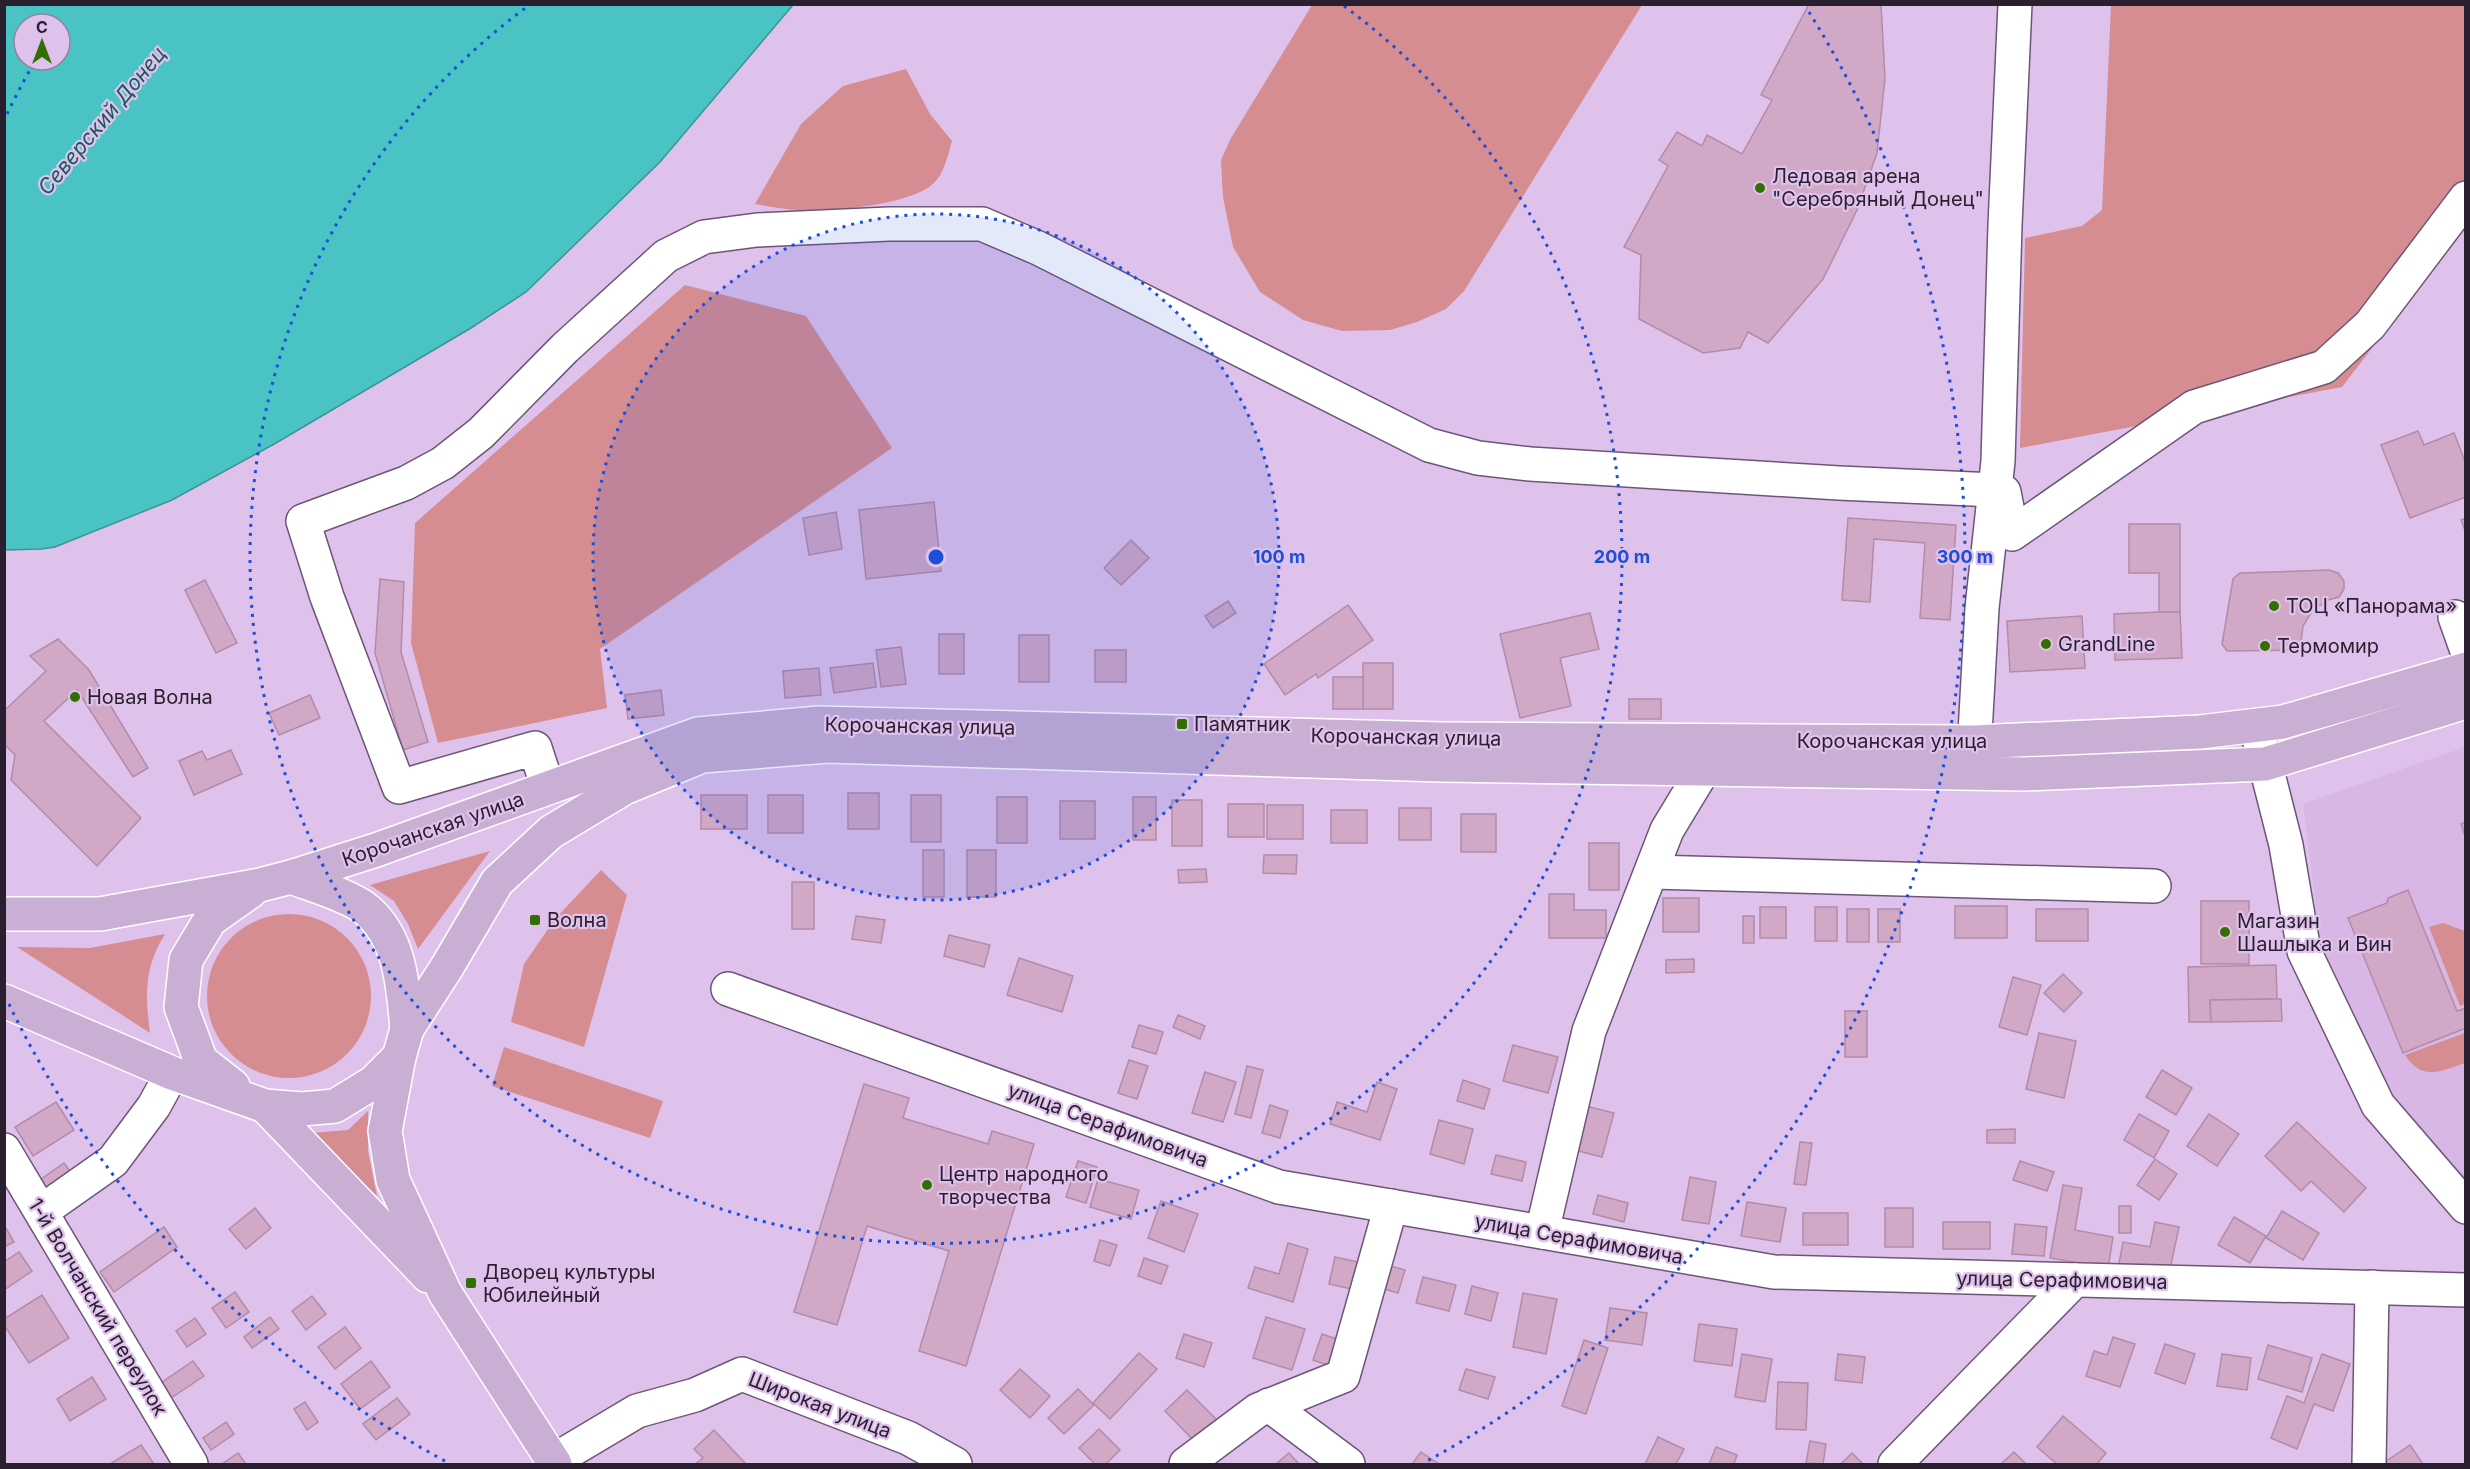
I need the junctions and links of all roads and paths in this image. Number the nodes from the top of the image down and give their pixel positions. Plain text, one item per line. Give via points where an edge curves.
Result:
1 (2015, 4) edge
2 (2466, 198) edge
3 (1997, 475) junction
4 (2455, 617) dead end
5 (2466, 648) edge
6 (2466, 669) edge
7 (2466, 702) edge
8 (2256, 727) junction
9 (1973, 757) junction
10 (2265, 764) junction
11 (1704, 770) junction
12 (548, 788) junction
13 (1652, 872) junction
14 (275, 881) junction
15 (2154, 886) dead end
16 (4, 914) edge
17 (728, 989) dead end
18 (4, 1002) edge
19 (181, 1007) junction
20 (403, 1043) junction
21 (172, 1073) junction
22 (256, 1102) junction
23 (4, 1150) edge
24 (1391, 1206) junction
25 (2466, 1207) edge
26 (42, 1211) junction
27 (1542, 1232) junction
28 (2075, 1280) junction
29 (2372, 1287) junction
30 (2466, 1290) edge
31 (445, 1293) junction
32 (1269, 1405) junction
33 (554, 1463) edge
34 (191, 1464) edge
35 (955, 1464) edge
36 (1186, 1464) edge
37 (1348, 1464) edge
38 (1894, 1464) edge
39 (2369, 1464) edge

1 - 3 street
2 - 3 street via 2370,325 2324,367 2194,407 2012,534
3 - 9 street via 1982,608
3 - 12 street via 1839,483 1530,465 1478,458 1429,445 1038,248 982,224 779,229 704,237 666,256 565,348 481,433 443,463 406,483 303,521 327,597 399,787 535,748
4 - 5 street
6 - 8 main road, Корочанская улица via 2283,723
7 - 10 main road, Корочанская улица
8 - 9 main road, Корочанская улица
8 - 10 street
9 - 10 main road, Корочанская улица via 2025,774
9 - 11 main road, Корочанская улица
9 - 12 main road, Корочанская улица via 819,723 698,734
10 - 25 street via 2286,845 2304,951 2378,1105
11 - 13 street via 1667,830
11 - 20 main road, Корочанская улица via 828,746 702,756 624,788 551,832 497,882
12 - 14 main road, Корочанская улица via 376,850
13 - 15 street
13 - 27 street via 1589,1031
14 - 16 main road via 100,914
14 - 19 main road via 210,920 186,960
14 - 20 main road via 329,891 366,909 387,934 401,972
17 - 24 street, улица Серафимовича via 1279,1187
18 - 21 main road
19 - 21 main road
19 - 22 main road via 201,1061
20 - 22 main road via 374,1082 335,1106 302,1109
20 - 31 main road via 385,1131 393,1180
21 - 22 main road
21 - 26 street via 154,1106 113,1161
22 - 31 main road
23 - 26 street, 1-й Волчанский переулок
24 - 27 street, улица Серафимовича
24 - 32 street via 1343,1376
26 - 34 street, 1-й Волчанский переулок
27 - 28 street, улица Серафимовича via 1774,1272
28 - 29 street, улица Серафимовича
28 - 38 street
29 - 30 street, улица Серафимовича
29 - 39 street
31 - 33 main road
32 - 36 street
32 - 37 street
33 - 35 street, Широкая улица via 637,1411 695,1395 742,1374 908,1438

